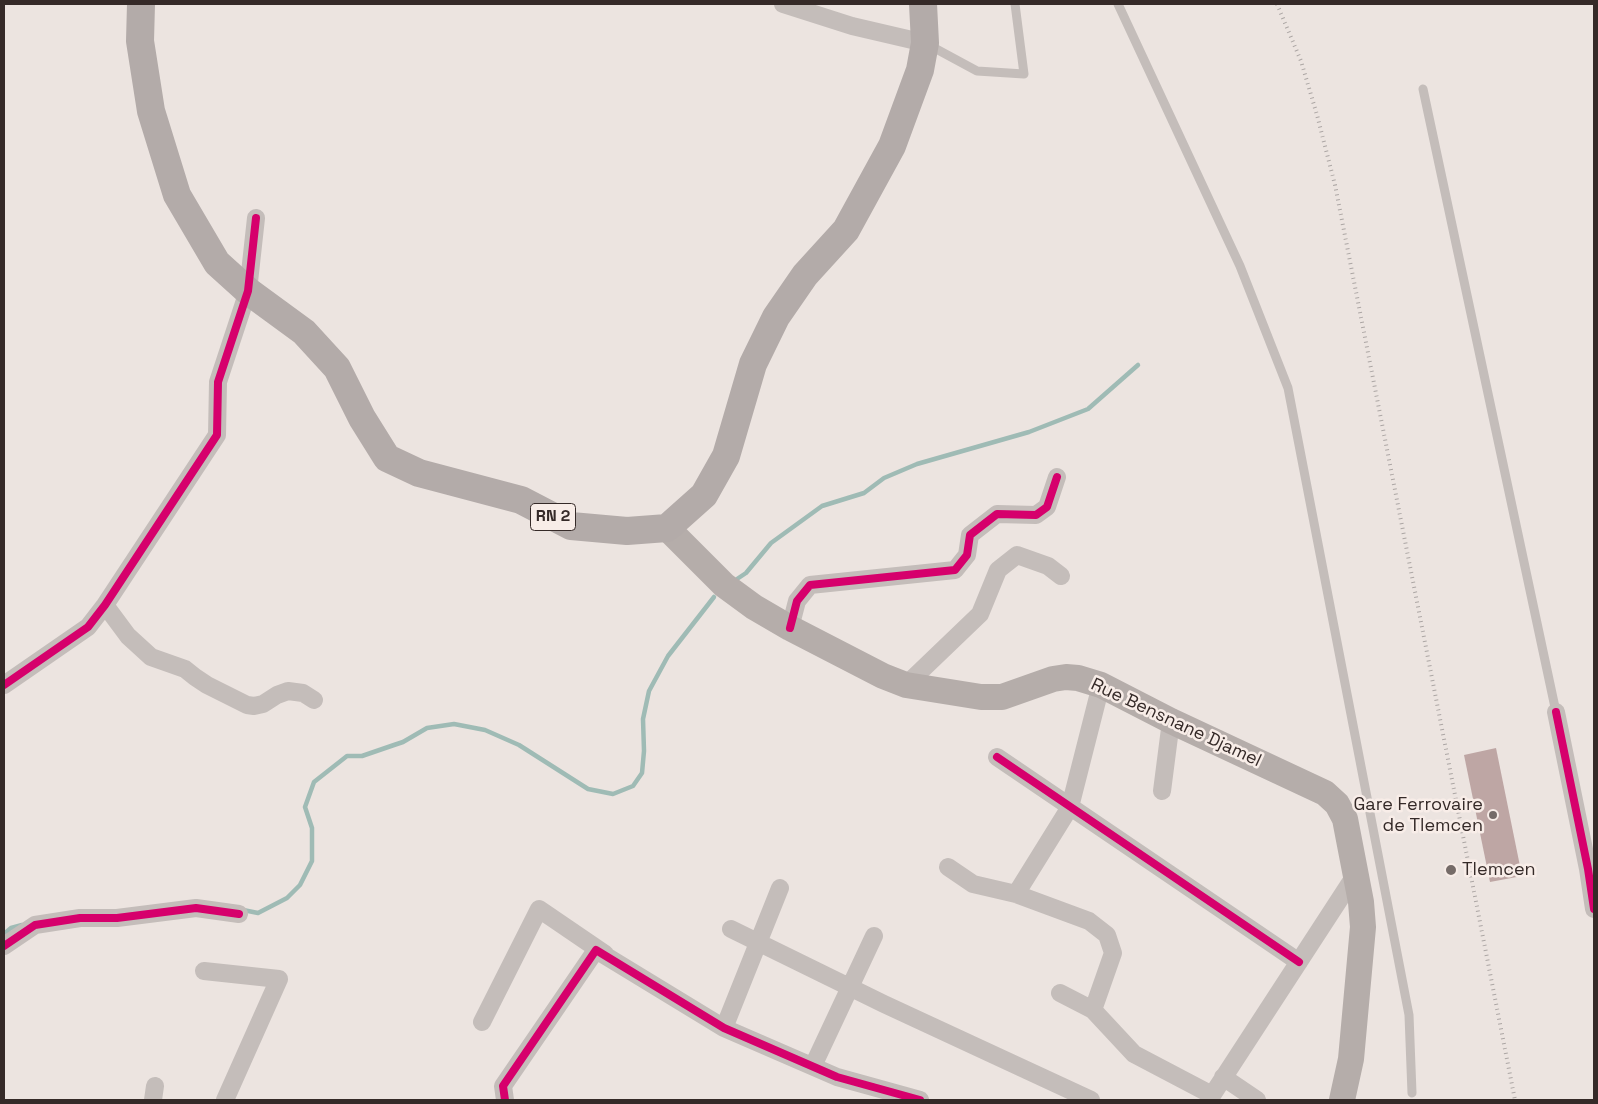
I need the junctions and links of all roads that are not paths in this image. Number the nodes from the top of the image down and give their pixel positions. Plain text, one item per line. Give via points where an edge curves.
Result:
1 (142, 4) edge
2 (783, 4) edge
3 (923, 4) edge
4 (1015, 4) edge
5 (1118, 4) edge
6 (925, 43) junction
7 (1423, 89) dead end
8 (256, 218) dead end
9 (248, 291) junction
10 (1057, 477) dead end
11 (667, 528) junction
12 (1061, 576) dead end
13 (104, 605) junction
14 (790, 628) junction
15 (4, 684) edge
16 (906, 685) junction
17 (1101, 685) junction
18 (314, 700) dead end
19 (1556, 712) joint
20 (1171, 721) junction
21 (997, 757) dead end
22 (1162, 791) dead end
23 (1070, 807) junction
24 (948, 867) dead end
25 (1591, 869) edge
26 (1356, 874) junction
27 (780, 888) dead end
28 (1016, 894) junction
29 (1594, 909) edge
30 (239, 914) dead end
31 (732, 929) dead end
32 (874, 936) dead end
33 (758, 942) junction
34 (4, 946) edge
35 (612, 958) junction
36 (1299, 962) junction
37 (204, 971) dead end
38 (849, 987) junction
39 (1060, 993) dead end
40 (1093, 1010) junction
41 (482, 1022) dead end
42 (724, 1028) junction
43 (813, 1066) junction
44 (1224, 1077) junction
45 (1412, 1093) dead end
46 (1210, 1098) edge
47 (225, 1100) edge
48 (505, 1100) edge
49 (920, 1100) edge
50 (1091, 1100) edge
51 (1257, 1100) edge
52 (1342, 1100) edge

1 - 9 main road, RN 2 via 140,41 151,111 177,195 217,263
2 - 6 street via 852,26
3 - 6 main road
4 - 6 lane via 1024,74 977,71
5 - 45 lane via 1240,266 1288,388 1409,1015
6 - 11 main road via 920,70 892,146 846,230 806,275 776,317 753,364 726,456 704,495
7 - 19 lane
8 - 9 street
9 - 11 main road, RN 2 via 304,332 337,368 387,458 419,473 520,500 571,526 627,531
9 - 13 street via 218,382 217,435
10 - 14 street via 1047,507 1036,515 997,514 970,535 967,555 955,570 810,586 797,600
11 - 14 main road, Rue Bensnane Djamel via 724,585
12 - 16 street via 1048,566 1016,555 998,570 980,614
13 - 15 street via 88,628
13 - 18 street via 128,636 151,657 185,668 207,685 247,705 259,706 288,692 303,693
14 - 16 main road, Rue Bensnane Djamel
16 - 17 main road, Rue Bensnane Djamel via 981,697 1002,697 1066,677
17 - 20 main road, Rue Bensnane Djamel
17 - 23 street
19 - 25 street
20 - 22 street
20 - 26 main road, Rue Bensnane Djamel via 1325,793 1337,804 1345,819
21 - 23 street
23 - 28 street
23 - 36 street
24 - 28 street via 973,884
25 - 29 street
26 - 36 street
26 - 52 main road, Rue Bensnane Djamel via 1363,927 1350,1059
27 - 33 street
28 - 40 street via 1089,921 1107,935 1113,953
30 - 34 street via 196,908 116,918 80,918 35,925
31 - 33 street
32 - 38 street
33 - 38 street
33 - 42 street
35 - 41 street via 539,909
35 - 42 street
35 - 48 street via 596,950 503,1086
36 - 44 street
37 - 47 street via 279,979
38 - 43 street
38 - 50 street
39 - 40 street
40 - 46 street via 1134,1054
42 - 43 street
43 - 49 street via 837,1077
44 - 46 street
44 - 51 street

